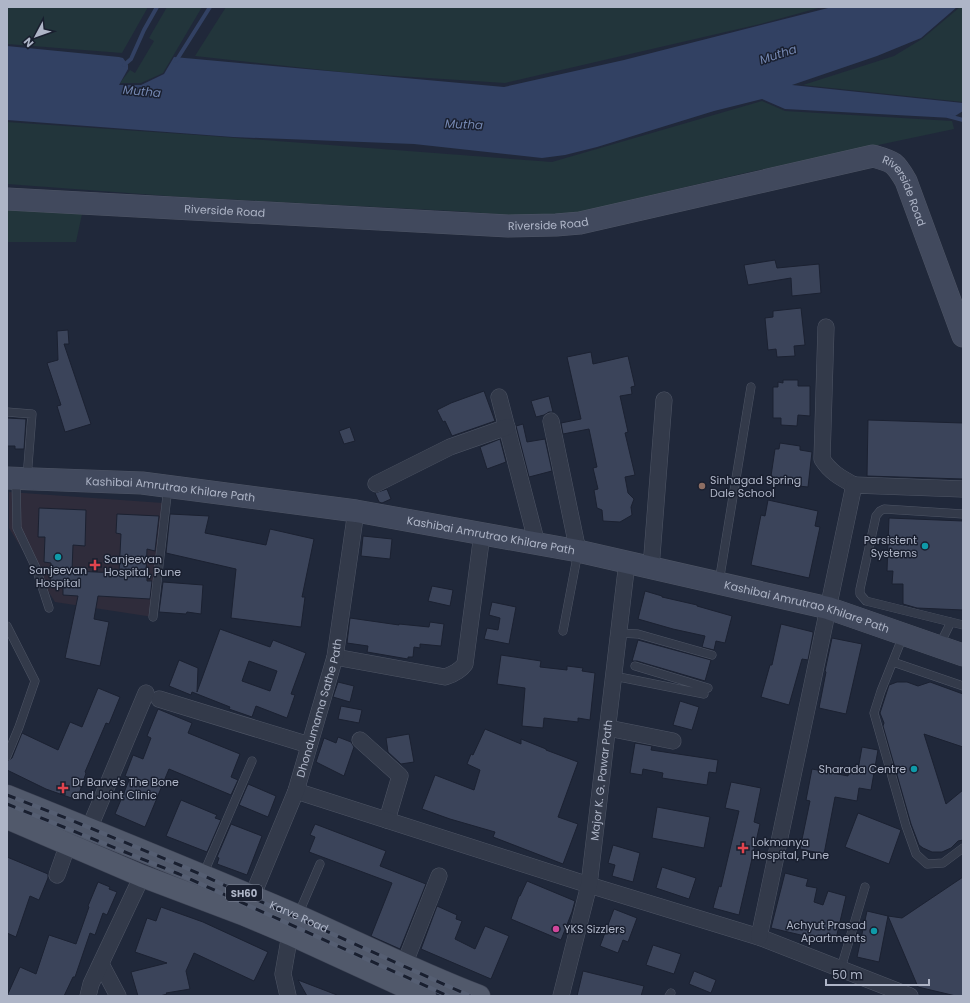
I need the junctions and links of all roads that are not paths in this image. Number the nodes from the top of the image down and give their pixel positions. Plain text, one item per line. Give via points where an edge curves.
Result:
1 (7, 199) edge
2 (826, 327) dead end
3 (963, 336) edge
4 (751, 387) dead end
5 (499, 397) dead end
6 (664, 400) dead end
7 (7, 412) edge
8 (552, 421) dead end
9 (507, 427) junction
10 (17, 479) edge
11 (376, 484) dead end
12 (854, 485) junction
13 (168, 486) junction
14 (963, 489) edge
15 (356, 511) junction
16 (963, 514) edge
17 (482, 534) junction
18 (537, 544) junction
19 (578, 551) junction
20 (627, 562) junction
21 (651, 568) junction
22 (719, 583) junction
23 (48, 608) dead end
24 (828, 608) junction
25 (154, 617) dead end
26 (952, 622) junction
27 (963, 625) edge
28 (7, 626) edge
29 (563, 631) dead end
30 (619, 633) junction
31 (904, 635) junction
32 (939, 647) junction
33 (712, 654) dead end
34 (963, 655) edge
35 (335, 657) junction
36 (893, 662) junction
37 (635, 666) dead end
38 (650, 671) junction
39 (614, 676) junction
40 (647, 682) junction
41 (687, 686) junction
42 (963, 686) edge
43 (706, 691) dead end
44 (608, 728) junction
45 (360, 740) dead end
46 (673, 741) dead end
47 (309, 745) junction
48 (7, 756) edge
49 (252, 761) dead end
50 (296, 791) junction
51 (7, 796) edge
52 (386, 820) junction
53 (8, 821) edge
54 (89, 829) junction
55 (68, 844) junction
56 (963, 848) edge
57 (320, 864) dead end
58 (57, 875) dead end
59 (142, 876) junction
60 (202, 876) junction
61 (439, 876) dead end
62 (589, 885) junction
63 (865, 887) dead end
64 (252, 897) junction
65 (294, 925) junction
66 (759, 937) junction
67 (101, 964) junction
68 (404, 965) junction
69 (841, 968) junction
70 (88, 996) edge
71 (118, 996) edge
72 (288, 996) edge
73 (425, 996) edge
74 (479, 996) edge
75 (561, 996) edge
76 (910, 996) edge

1 - 3 street, Riverside Road via 508,226 556,225 580,223 873,156 888,160 897,166 906,181
2 - 12 street via 822,459 835,474
4 - 22 lane
5 - 9 street
6 - 21 street
7 - 10 lane via 32,414
8 - 19 street
9 - 11 street via 450,447
9 - 18 street
10 - 13 street, Kashibai Amrutrao Khilare Path
10 - 23 lane via 16,528 36,568
12 - 14 street
12 - 24 street
13 - 15 street, Kashibai Amrutrao Khilare Path
13 - 25 lane
15 - 17 street, Kashibai Amrutrao Khilare Path
15 - 35 street, Dhondumama Sathe Path
16 - 26 lane via 884,509 880,511 876,516 860,589 860,594 866,601
17 - 18 street, Kashibai Amrutrao Khilare Path
17 - 35 street via 465,664 462,668 446,677
18 - 19 street, Kashibai Amrutrao Khilare Path
19 - 20 street, Kashibai Amrutrao Khilare Path
19 - 29 lane
20 - 21 street, Kashibai Amrutrao Khilare Path
20 - 30 street, Major K. G. Pawar Path
21 - 22 street, Kashibai Amrutrao Khilare Path
22 - 24 street, Kashibai Amrutrao Khilare Path
24 - 31 street, Kashibai Amrutrao Khilare Path
24 - 66 street
26 - 27 lane
26 - 32 lane
28 - 48 lane via 35,681
30 - 33 lane via 638,634
30 - 39 street, Major K. G. Pawar Path
31 - 32 street, Kashibai Amrutrao Khilare Path
31 - 36 lane
32 - 34 street, Kashibai Amrutrao Khilare Path
35 - 47 street, Dhondumama Sathe Path
36 - 42 lane
36 - 56 lane via 880,691 874,714 916,854 927,864 943,863
37 - 38 lane
38 - 40 lane
38 - 41 lane
39 - 40 lane
39 - 44 street, Major K. G. Pawar Path
40 - 41 lane
41 - 43 lane
44 - 46 street
44 - 62 street, Major K. G. Pawar Path
45 - 52 street via 400,776
47 - 50 street, Dhondumama Sathe Path
47 - 54 street via 152,696
49 - 60 lane
50 - 52 street
50 - 64 street, Dhondumama Sathe Path
51 - 54 main road, Karve Road / SH60
52 - 62 street
53 - 55 main road, Karve Road / SH60
54 - 60 main road, Karve Road / SH60
55 - 58 street
55 - 59 main road, Karve Road / SH60
57 - 65 lane
59 - 65 main road, Karve Road / SH60 via 245,915
59 - 67 street
60 - 64 main road, Karve Road / SH60
61 - 68 street
62 - 66 street
62 - 75 street, Major K. G. Pawar Path
63 - 69 lane
64 - 65 main road, Karve Road / SH60
65 - 68 main road, Karve Road / SH60
65 - 72 street via 283,974
65 - 73 main road, Karve Road / SH60
66 - 69 street
67 - 70 street
67 - 71 street
68 - 74 main road, Karve Road / SH60
69 - 76 street

